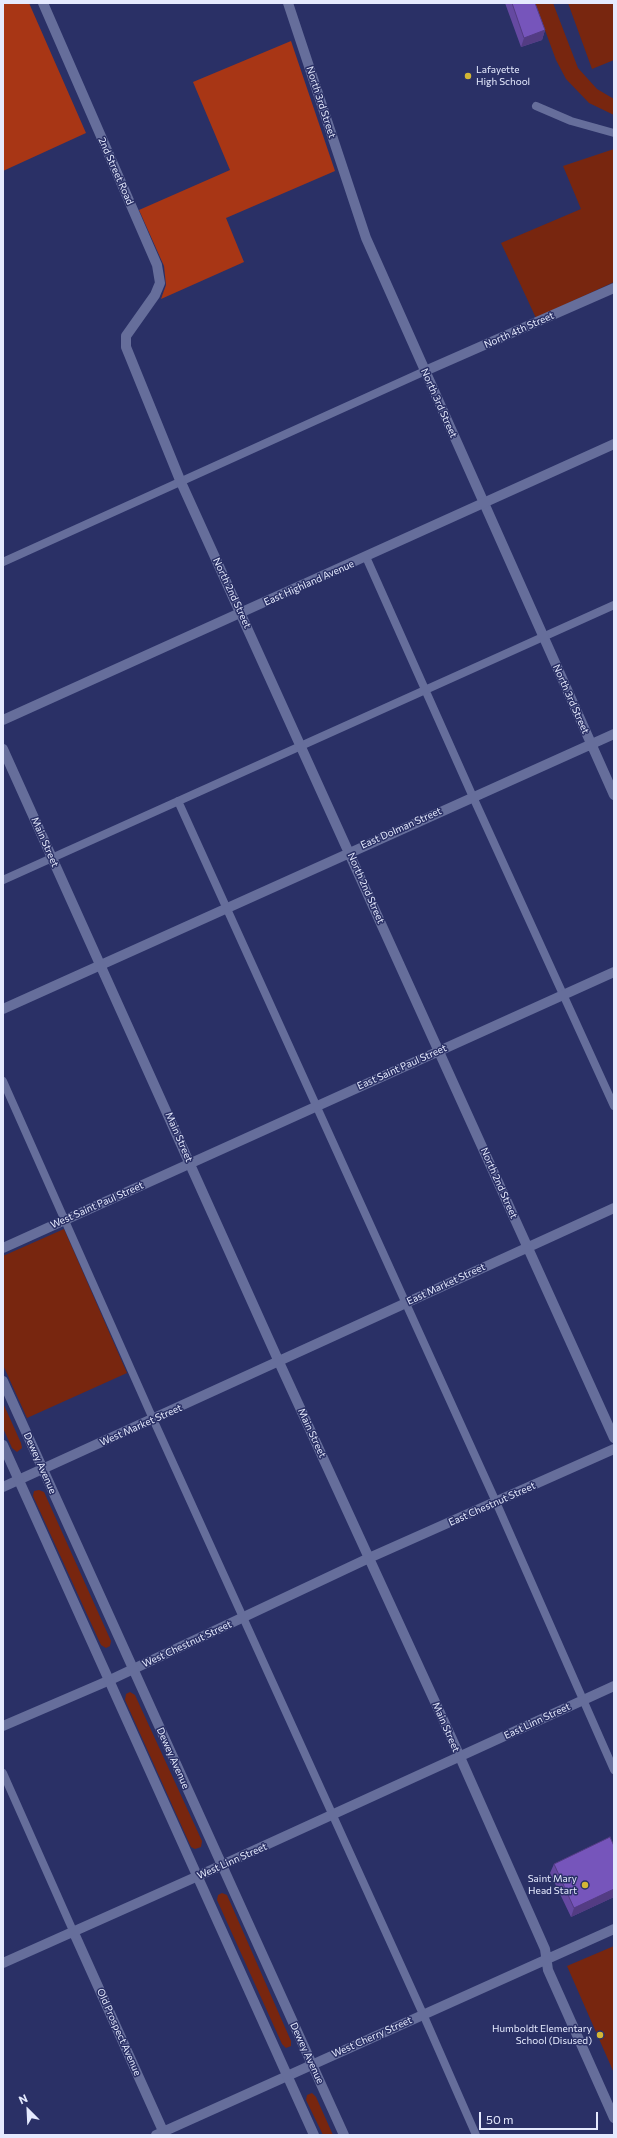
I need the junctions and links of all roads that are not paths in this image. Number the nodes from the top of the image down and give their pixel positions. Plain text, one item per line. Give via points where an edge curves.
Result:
1 (43, 3) edge
2 (288, 3) edge
3 (536, 106) dead end
4 (614, 133) edge
5 (614, 288) edge
6 (126, 336) joint
7 (425, 371) junction
8 (614, 444) edge
9 (180, 480) junction
10 (484, 504) junction
11 (366, 557) junction
12 (3, 562) edge
13 (614, 605) edge
14 (241, 614) junction
15 (542, 636) junction
16 (426, 689) junction
17 (3, 720) edge
18 (614, 734) edge
19 (591, 744) junction
20 (302, 746) junction
21 (3, 749) edge
22 (614, 795) edge
23 (473, 797) junction
24 (178, 801) junction
25 (349, 852) junction
26 (52, 858) junction
27 (3, 880) edge
28 (227, 907) junction
29 (101, 964) junction
30 (614, 972) edge
31 (564, 995) junction
32 (3, 1009) edge
33 (440, 1051) junction
34 (3, 1081) edge
35 (317, 1105) junction
36 (614, 1106) edge
37 (190, 1163) junction
38 (614, 1208) edge
39 (65, 1220) junction
40 (528, 1247) junction
41 (3, 1248) edge
42 (406, 1303) junction
43 (279, 1362) junction
44 (3, 1381) edge
45 (153, 1419) junction
46 (614, 1438) edge
47 (3, 1445) edge
48 (614, 1449) edge
49 (43, 1470) junction
50 (19, 1480) junction
51 (3, 1487) edge
52 (496, 1502) junction
53 (369, 1558) junction
54 (245, 1618) junction
55 (134, 1669) junction
56 (110, 1680) junction
57 (614, 1686) edge
58 (583, 1700) junction
59 (3, 1726) edge
60 (459, 1757) junction
61 (614, 1770) edge
62 (3, 1773) edge
63 (334, 1814) junction
64 (222, 1866) junction
65 (198, 1876) junction
66 (614, 1929) edge
67 (74, 1933) junction
68 (546, 1959) junction
69 (3, 1964) edge
70 (423, 2014) junction
71 (312, 2064) junction
72 (287, 2076) junction
73 (614, 2118) edge
74 (161, 2134) edge
75 (314, 2135) edge
76 (344, 2135) edge
77 (476, 2135) edge

1 - 6 street, 2nd Street Road via 158,265 160,283 155,295
2 - 7 street, North 3rd Street via 366,238
3 - 4 lane via 571,121
5 - 7 street, North 4th Street
6 - 9 street, North 2nd Street via 126,347
7 - 9 lane
7 - 10 street, North 3rd Street
8 - 10 street, East Highland Avenue
9 - 12 lane
9 - 14 street, North 2nd Street
10 - 11 street, East Highland Avenue
10 - 15 street, North 3rd Street
11 - 14 street, East Highland Avenue
11 - 16 lane
13 - 15 lane
14 - 17 street, East Highland Avenue
14 - 20 street, North 2nd Street
15 - 16 lane
15 - 19 street, North 3rd Street
16 - 20 lane
16 - 23 lane
18 - 19 street, East Dolman Street
19 - 22 street, North 3rd Street
19 - 23 street, East Dolman Street
20 - 24 lane
20 - 25 street, North 2nd Street
21 - 26 street, Main Street
23 - 25 street, East Dolman Street
23 - 31 lane
24 - 26 lane
24 - 28 lane
25 - 28 street, East Dolman Street
25 - 33 street, North 2nd Street
26 - 27 lane
26 - 29 street, Main Street
28 - 29 street, East Dolman Street
28 - 35 lane
29 - 32 street, East Dolman Street
29 - 37 street, Main Street
30 - 31 street, East Saint Paul Street
31 - 33 street, East Saint Paul Street
31 - 36 lane
33 - 35 street, East Saint Paul Street
33 - 40 street, North 2nd Street
34 - 39 lane
35 - 37 street, East Saint Paul Street
35 - 42 lane
37 - 39 street, West Saint Paul Street
37 - 43 street, Main Street
38 - 40 street, East Market Street
39 - 41 street, West Saint Paul Street
39 - 45 lane
40 - 42 street, East Market Street
40 - 46 street, North 2nd Street
42 - 43 street, East Market Street
42 - 52 lane
43 - 45 street, West Market Street
43 - 53 street, Main Street
44 - 49 street, Dewey Avenue
45 - 49 street, West Market Street
45 - 54 lane
47 - 50 street
48 - 52 street, East Chestnut Street
49 - 50 street, West Market Street
49 - 55 street, Dewey Avenue
50 - 51 street, West Market Street
50 - 56 street
52 - 53 street, East Chestnut Street
52 - 58 lane
53 - 54 street, West Chestnut Street
53 - 60 street, Main Street
54 - 55 street, West Chestnut Street
54 - 63 lane
55 - 56 street, West Chestnut Street
55 - 64 street, Dewey Avenue
56 - 59 street, West Chestnut Street
56 - 65 street
57 - 58 street, East Linn Street
58 - 60 street, East Linn Street
58 - 61 lane
60 - 63 street, West Linn Street
60 - 68 street, Main Street via 545,1949
62 - 67 lane
63 - 64 street, West Linn Street
63 - 70 lane
64 - 65 street, West Linn Street
64 - 71 street, Dewey Avenue
65 - 67 street, West Linn Street
65 - 72 street
66 - 68 street, West Cherry Street
67 - 69 street, West Linn Street
67 - 74 street, Old Prospect Avenue
68 - 70 street, West Cherry Street
68 - 73 street, Main Street via 548,1970
70 - 71 street, West Cherry Street
70 - 77 lane
71 - 72 street, West Cherry Street
71 - 76 street, Dewey Avenue
72 - 74 street, West Cherry Street
72 - 75 street

